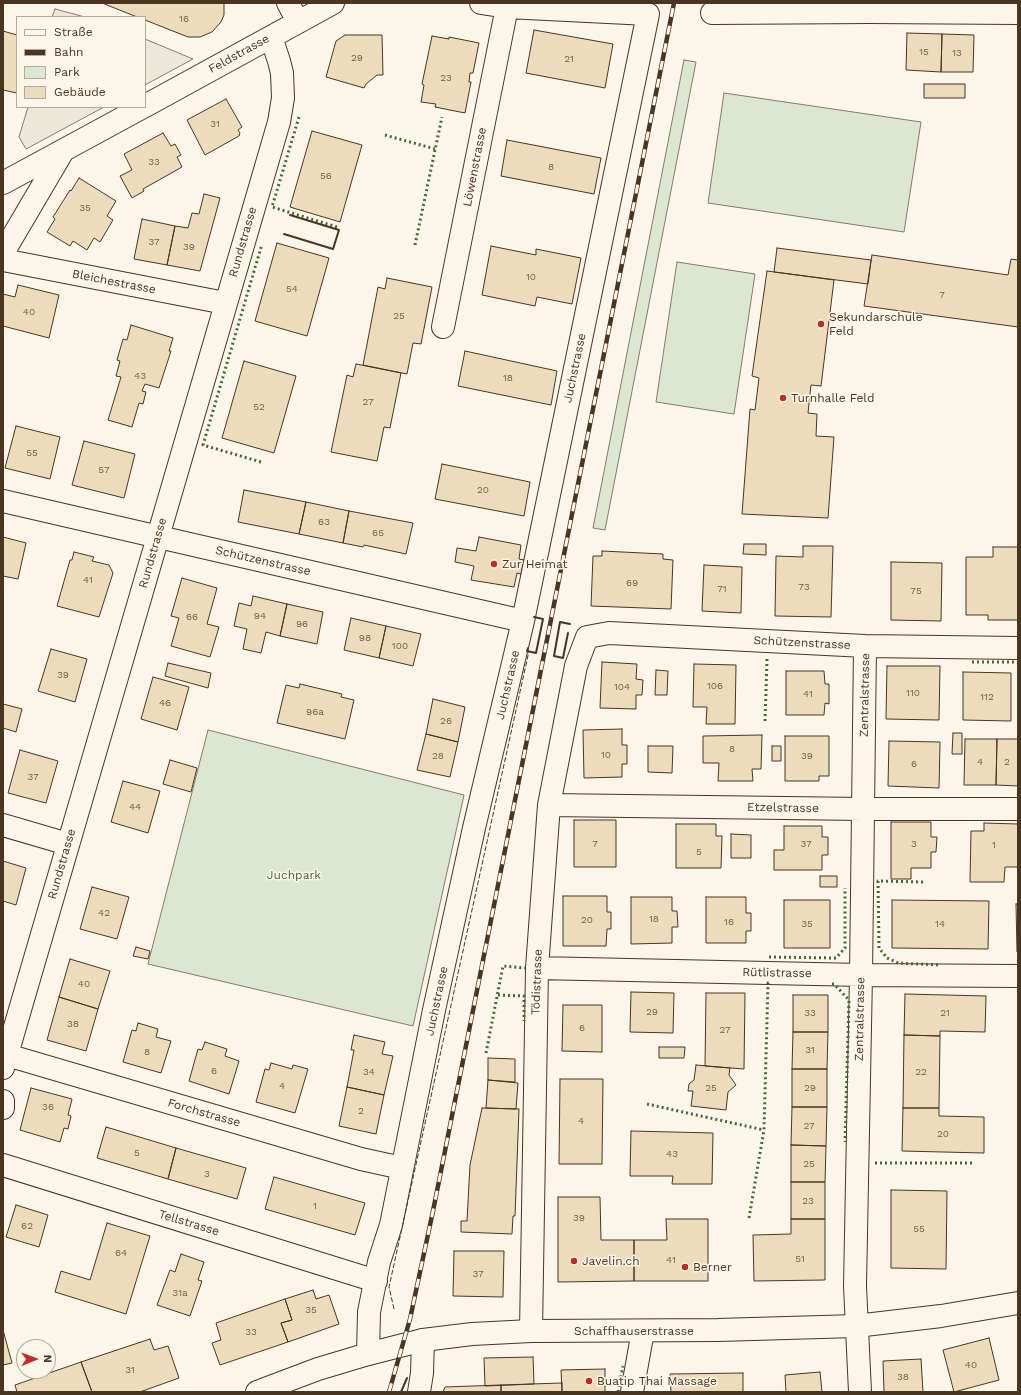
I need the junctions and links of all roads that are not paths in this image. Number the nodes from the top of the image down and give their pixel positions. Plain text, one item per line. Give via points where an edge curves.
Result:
1 (333, 3) edge
2 (481, 3) edge
3 (507, 7) junction
4 (870, 7) edge
5 (293, 12) edge
6 (712, 13) dead end
7 (1018, 13) edge
8 (271, 37) junction
9 (146, 105) edge
10 (140, 108) edge
11 (63, 151) junction
12 (3, 184) edge
13 (3, 253) edge
14 (3, 260) edge
15 (225, 303) junction
16 (443, 327) dead end
17 (3, 501) edge
18 (157, 537) junction
19 (523, 621) junction
20 (588, 638) joint
21 (865, 646) junction
22 (1018, 648) edge
23 (549, 805) junction
24 (863, 809) junction
25 (1018, 809) edge
26 (3, 825) edge
27 (68, 844) junction
28 (537, 968) junction
29 (861, 975) junction
30 (1018, 976) edge
31 (5, 1061) edge
32 (3, 1100) edge
33 (3, 1108) edge
34 (3, 1165) edge
35 (402, 1168) junction
36 (376, 1281) junction
37 (1018, 1304) edge
38 (856, 1326) junction
39 (531, 1331) junction
40 (643, 1331) junction
41 (424, 1340) junction
42 (368, 1354) junction
43 (257, 1392) edge
44 (419, 1392) edge
45 (632, 1392) edge
46 (860, 1392) edge

1 - 5 street, Feldstrasse
2 - 3 street
3 - 16 street, Löwenstrasse
3 - 19 street, Juchstrasse via 648,14
4 - 6 street
4 - 7 street
5 - 8 street, Feldstrasse
8 - 9 street, Feldstrasse
8 - 15 street, Rundstrasse via 282,73 282,108
10 - 11 street, Feldstrasse
11 - 12 street, Feldstrasse
11 - 13 street
14 - 15 street, Bleichestrasse
15 - 18 street, Rundstrasse
17 - 18 street, Schützenstrasse
18 - 19 street, Schützenstrasse
18 - 27 street, Rundstrasse
19 - 35 street, Juchstrasse via 434,1010
20 - 21 street, Schützenstrasse via 609,633
20 - 23 street, Tödistrasse via 576,666
21 - 22 street, Schützenstrasse
21 - 24 street, Zentralstrasse
23 - 24 street, Etzelstrasse
23 - 28 street, Tödistrasse
24 - 25 street, Etzelstrasse
24 - 29 street, Zentralstrasse
26 - 27 street
27 - 31 street, Rundstrasse
28 - 29 street, Rütlistrasse
28 - 39 street, Tödistrasse
29 - 30 street, Rütlistrasse
29 - 38 street, Zentralstrasse
31 - 35 street, Forchstrasse
32 - 33 street
34 - 36 street, Tellstrasse
35 - 36 street, Juchstrasse via 391,1225
36 - 42 street, Juchstrasse via 369,1312
37 - 38 street, Schaffhauserstrasse
38 - 40 street, Schaffhauserstrasse
38 - 46 street, Zentralstrasse
39 - 40 street, Schaffhauserstrasse
39 - 41 street, Schaffhauserstrasse
40 - 45 street
41 - 42 street, Schaffhauserstrasse
41 - 44 street
42 - 43 street, Schaffhauserstrasse via 318,1369

